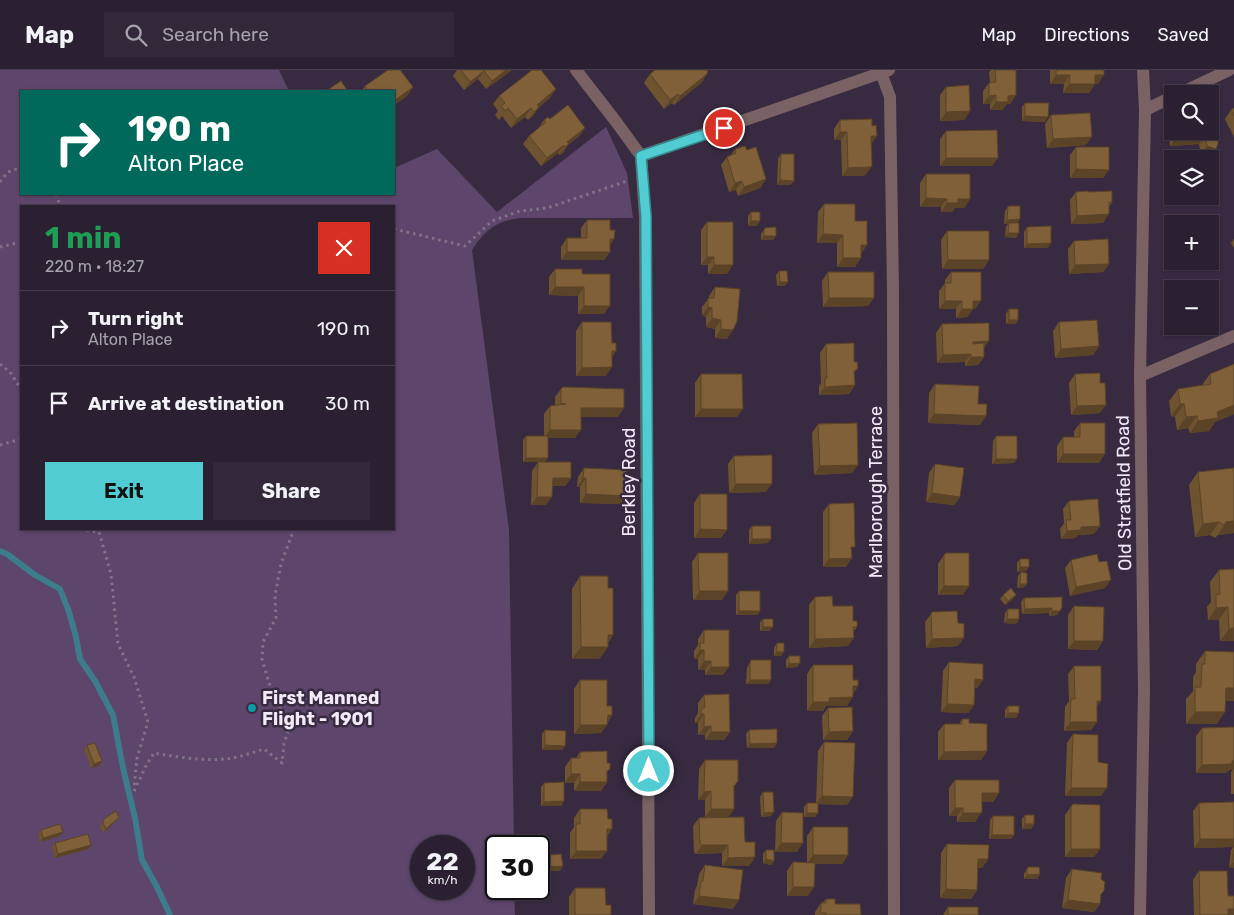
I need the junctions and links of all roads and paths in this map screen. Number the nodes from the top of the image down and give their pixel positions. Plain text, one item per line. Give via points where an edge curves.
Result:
1 (576, 70) edge
2 (1143, 70) edge
3 (1229, 70) edge
4 (884, 71) edge
5 (1198, 85) edge
6 (1164, 101) edge
7 (1145, 110) junction
8 (641, 156) junction
9 (20, 168) edge
10 (642, 176) junction
11 (0, 182) edge
12 (395, 229) edge
13 (20, 242) edge
14 (0, 247) edge
15 (1234, 336) edge
16 (0, 364) edge
17 (1140, 376) junction
18 (20, 387) edge
19 (20, 439) edge
20 (0, 445) edge
21 (87, 530) edge
22 (294, 530) edge
23 (648, 915) edge
24 (894, 915) edge
25 (1140, 915) edge

1 - 8 street
2 - 7 street, Old Stratfield Road
3 - 5 street
4 - 8 street
4 - 24 street, Marlborough Terrace via 890,97 894,292
6 - 7 street
7 - 17 street, Old Stratfield Road
8 - 10 street, Berkley Road
9 - 11 path via 8,172
10 - 12 path via 547,208 520,211 492,221 465,246
10 - 23 street, Berkley Road via 646,217
13 - 14 path
15 - 17 street
16 - 18 path
17 - 25 street, Old Stratfield Road via 1144,691
19 - 20 path
21 - 22 path via 100,532 110,574 118,644 134,677 148,722 137,758 134,792 154,753 227,759 264,749 282,763 289,728 262,659 264,642 276,618 275,595 281,564

